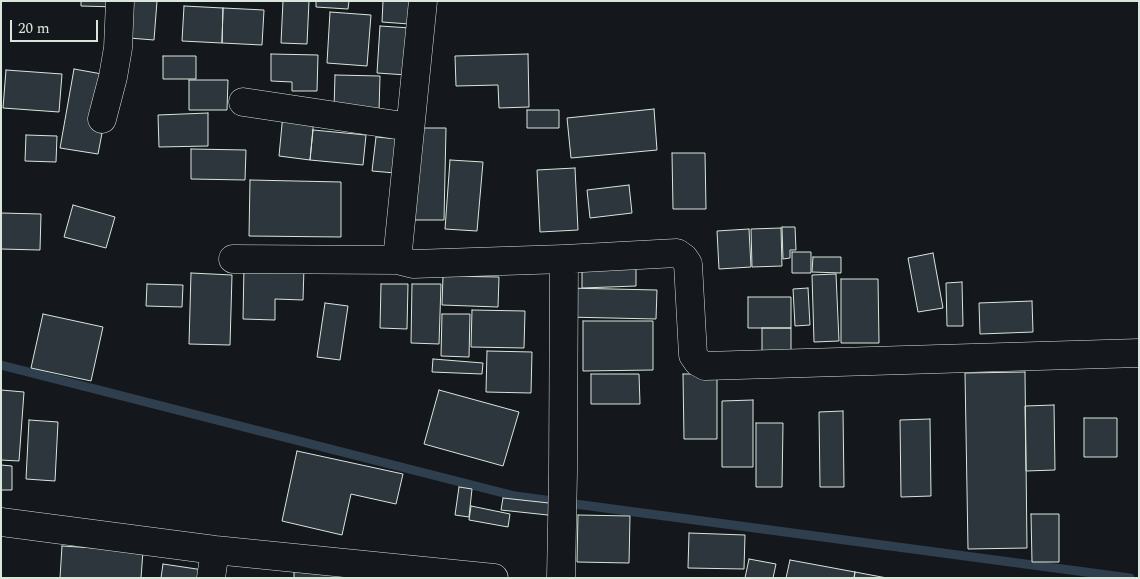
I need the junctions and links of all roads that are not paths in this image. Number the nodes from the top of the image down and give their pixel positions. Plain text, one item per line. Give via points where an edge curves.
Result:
1 (120, 1) edge
2 (423, 1) edge
3 (243, 102) dead end
4 (102, 119) dead end
5 (410, 126) junction
6 (233, 259) dead end
7 (564, 259) junction
8 (398, 260) junction
9 (1139, 353) edge
10 (1, 522) edge
11 (215, 550) junction
12 (211, 578) edge
13 (494, 578) edge
14 (561, 578) edge

1 - 4 street via 118,48
2 - 5 street
3 - 5 street
5 - 8 street
6 - 8 street
7 - 8 street via 414,264
7 - 9 street via 677,253 684,258 688,264 693,355 705,366
7 - 14 street
10 - 11 street
11 - 12 street
11 - 13 street

